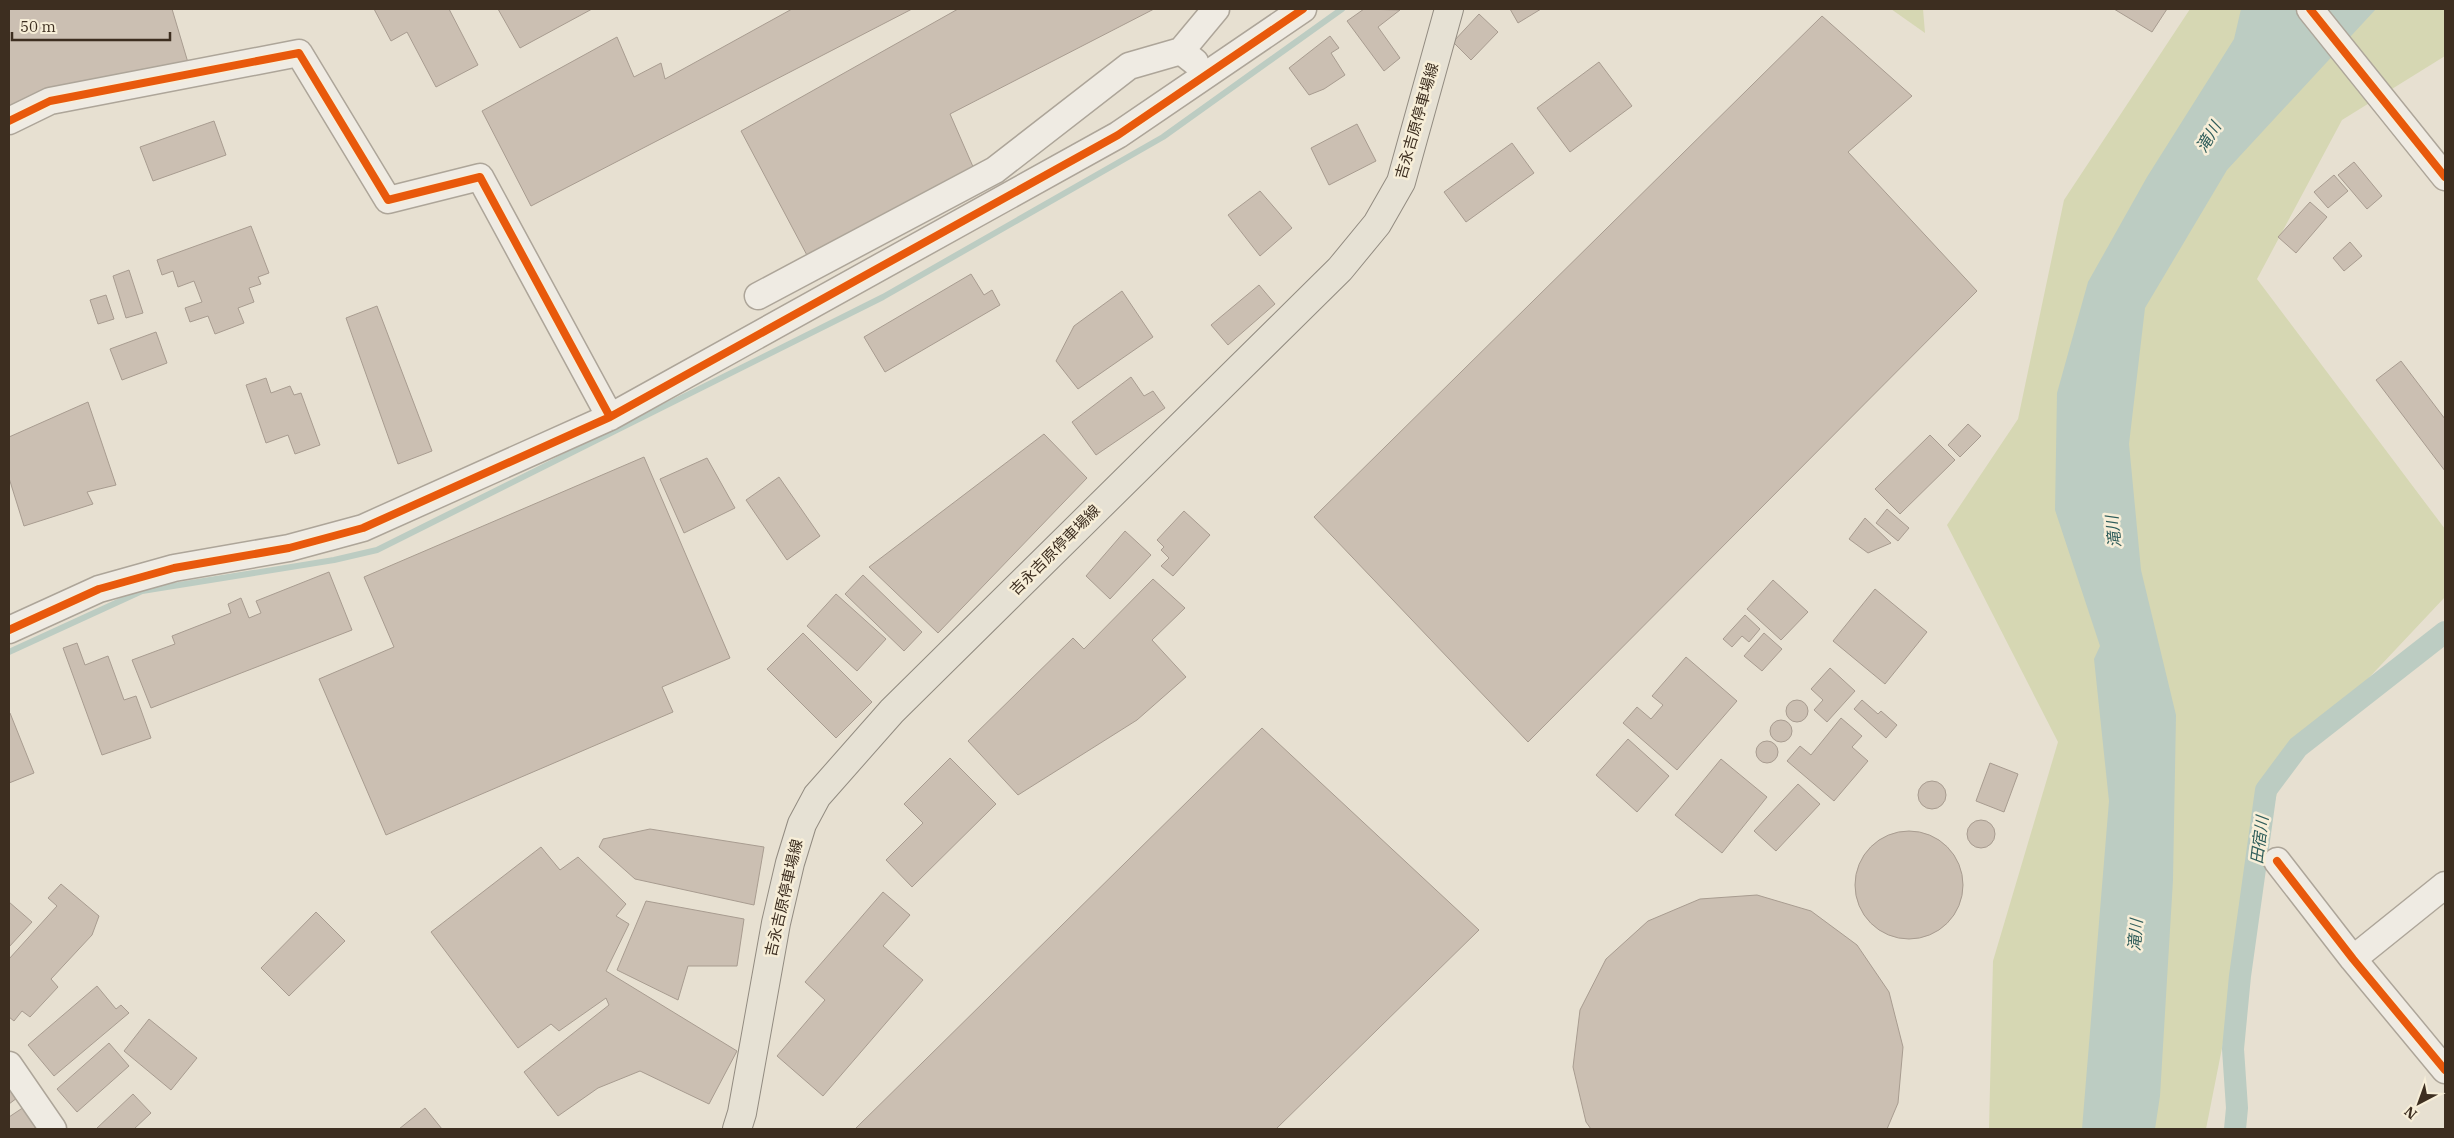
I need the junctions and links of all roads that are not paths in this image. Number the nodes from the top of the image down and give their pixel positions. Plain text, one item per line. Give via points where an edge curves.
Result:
1 (1216, 9) edge
2 (1303, 9) edge
3 (1450, 9) edge
4 (2310, 9) edge
5 (1181, 51) junction
6 (1210, 74) junction
7 (9, 122) edge
8 (2445, 178) edge
9 (758, 296) dead end
10 (610, 417) junction
11 (9, 630) edge
12 (2277, 861) dead end
13 (2445, 886) edge
14 (2353, 959) junction
15 (9, 1064) edge
16 (2445, 1070) edge
17 (53, 1129) edge
18 (737, 1129) edge

1 - 5 street
2 - 6 street
3 - 18 main road, 吉永吉原停車場線 via 1401,182 1377,224 1340,269 892,711 817,796 802,824 790,863
4 - 8 street
5 - 6 street
5 - 9 street via 1128,66 995,170
6 - 10 street via 1118,135
7 - 10 street via 50,101 299,53 388,200 480,177
10 - 11 street via 362,528 289,548 174,568 99,589
12 - 14 street
13 - 14 street
14 - 16 street
15 - 17 street

